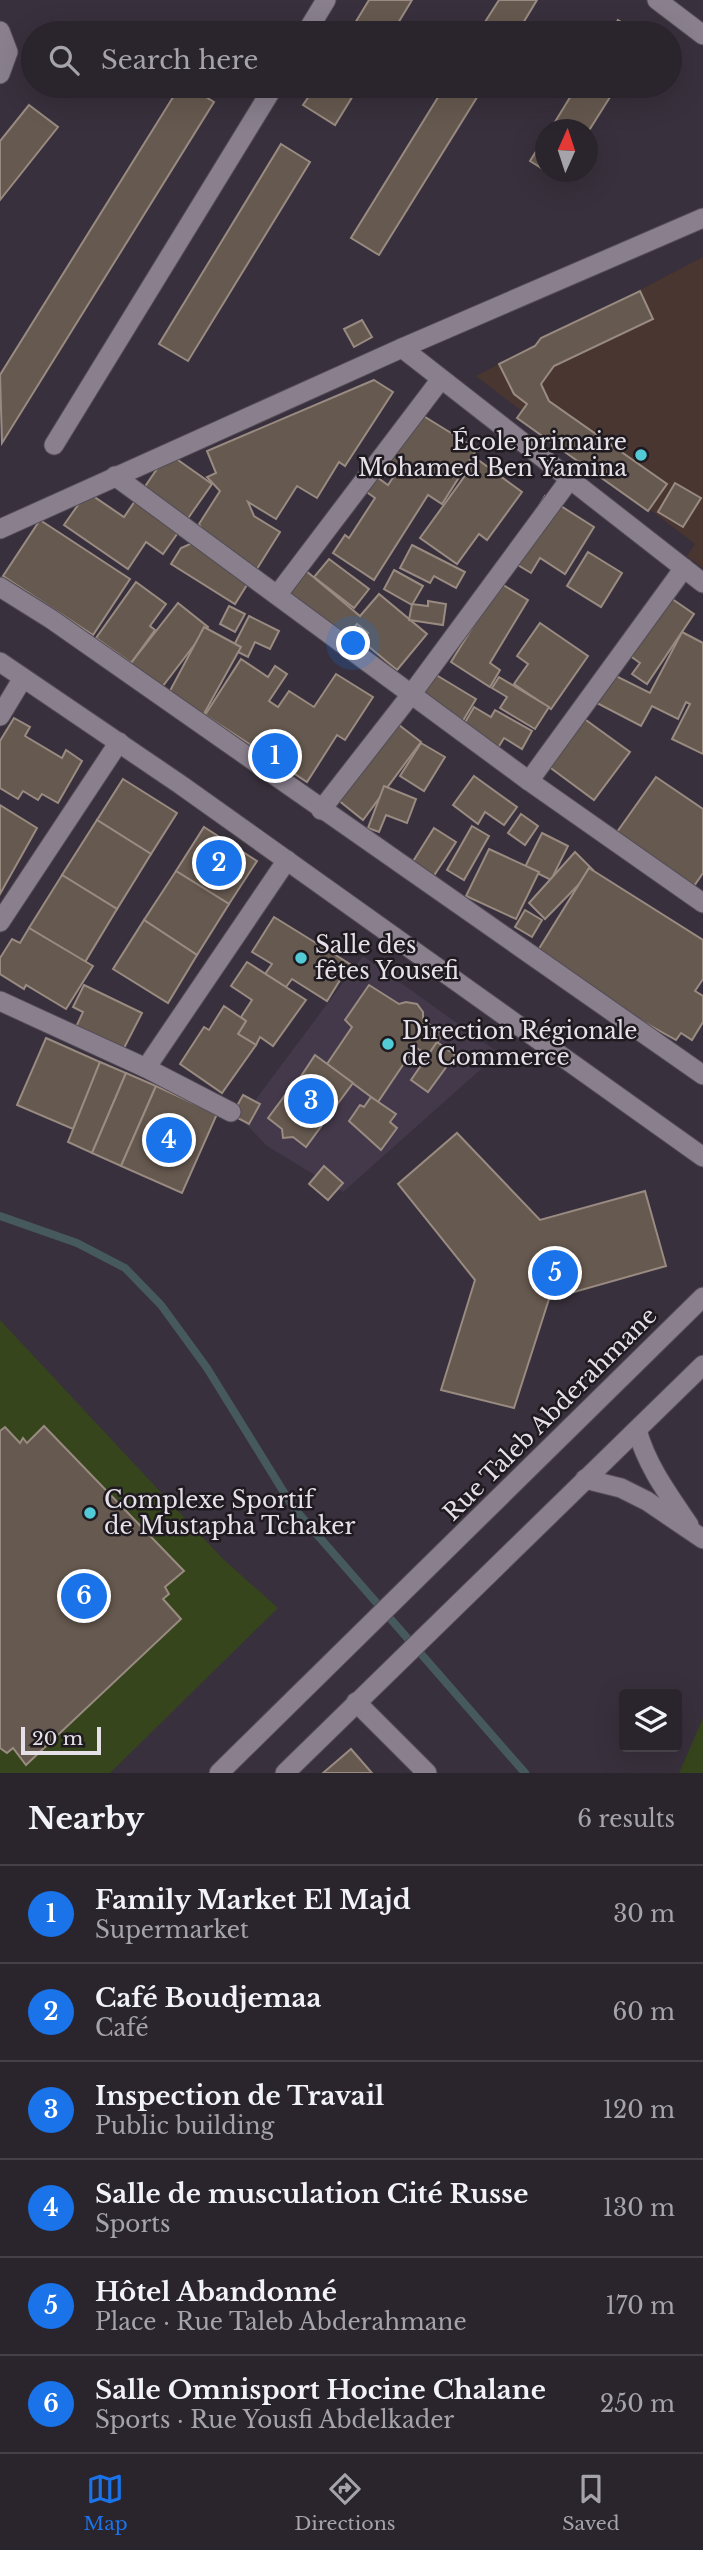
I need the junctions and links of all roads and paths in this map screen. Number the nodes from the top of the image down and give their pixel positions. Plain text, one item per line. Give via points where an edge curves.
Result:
1 (327, 0) edge
2 (657, 0) edge
3 (314, 21) edge
4 (0, 31) edge
5 (703, 34) edge
6 (0, 74) edge
7 (267, 98) edge
8 (703, 218) edge
9 (402, 348) junction
10 (441, 379) junction
11 (54, 445) dead end
12 (115, 476) junction
13 (569, 479) junction
14 (0, 529) edge
15 (684, 568) junction
16 (703, 583) edge
17 (0, 587) edge
18 (278, 594) junction
19 (0, 662) edge
20 (23, 678) junction
21 (413, 692) junction
22 (0, 716) edge
23 (119, 742) junction
24 (529, 780) junction
25 (321, 810) junction
26 (288, 860) junction
27 (703, 903) edge
28 (0, 922) edge
29 (0, 1001) edge
30 (146, 1068) junction
31 (703, 1075) edge
32 (231, 1112) dead end
33 (703, 1157) edge
34 (703, 1297) edge
35 (703, 1365) edge
36 (637, 1430) junction
37 (585, 1479) junction
38 (699, 1537) edge
39 (356, 1702) junction
40 (219, 1773) edge
41 (285, 1773) edge
42 (427, 1773) edge

1 - 3 street
2 - 5 street
4 - 6 street via 8,52
7 - 11 street
8 - 9 street
9 - 10 street
9 - 12 street
10 - 13 street
10 - 18 street
12 - 14 street
12 - 18 street
13 - 15 street
13 - 21 street
15 - 16 street
15 - 24 street
17 - 25 street
18 - 21 street
19 - 20 street
20 - 22 street
20 - 23 street
21 - 24 street
21 - 25 street
23 - 26 street
23 - 28 street
24 - 27 street
25 - 31 street
26 - 30 street
26 - 33 street
29 - 30 street
30 - 32 street
34 - 40 street, Rue Taleb Abderahmane
35 - 36 street
36 - 37 street
36 - 38 street via 656,1477
37 - 38 street via 647,1500
37 - 39 street
39 - 41 street
39 - 42 street

